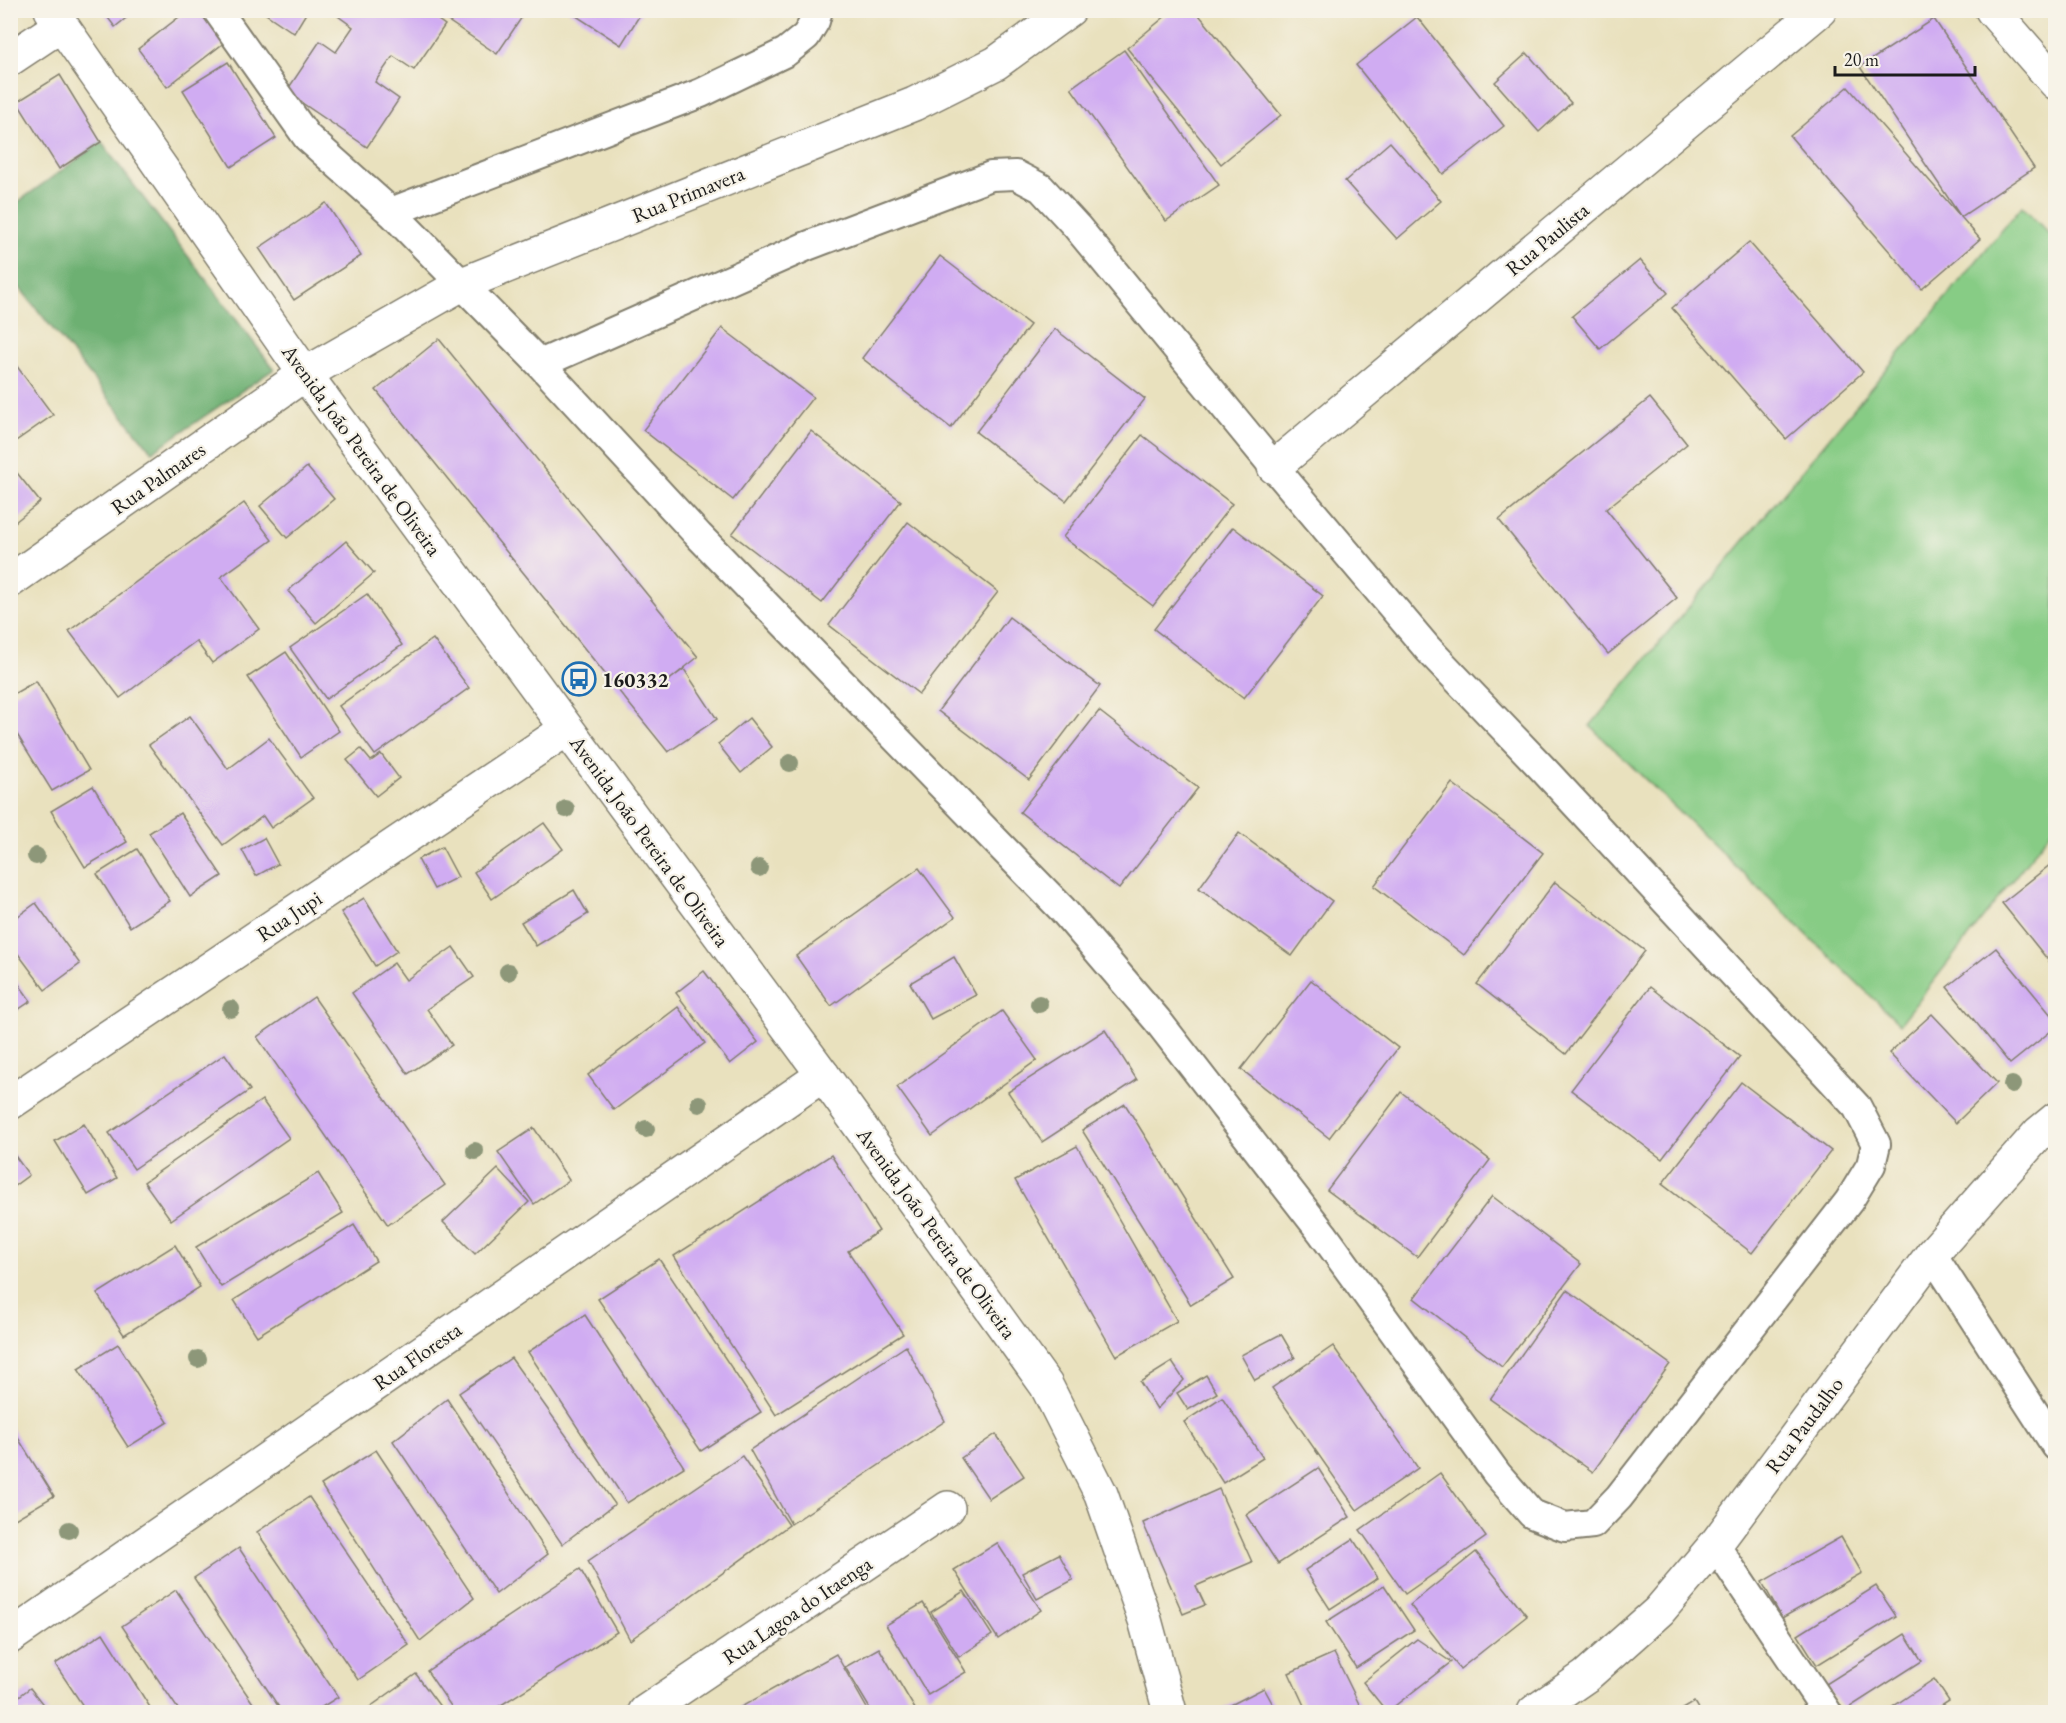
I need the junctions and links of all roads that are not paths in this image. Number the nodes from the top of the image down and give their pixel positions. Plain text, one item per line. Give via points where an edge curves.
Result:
1 (217, 10) edge
2 (818, 10) edge
3 (1070, 10) edge
4 (1820, 10) edge
5 (1992, 10) edge
6 (56, 18) edge
7 (10, 59) edge
8 (2055, 83) edge
9 (391, 212) junction
10 (462, 284) junction
11 (540, 363) junction
12 (305, 374) junction
13 (1274, 467) junction
14 (10, 581) edge
15 (567, 729) junction
16 (823, 1075) junction
17 (10, 1103) edge
18 (2055, 1119) edge
19 (1932, 1254) junction
20 (2055, 1446) edge
21 (948, 1508) dead end
22 (1714, 1545) junction
23 (10, 1637) edge
24 (645, 1713) edge
25 (1170, 1713) edge
26 (1534, 1713) edge
27 (1827, 1713) edge

1 - 9 lane via 307,137
2 - 9 lane via 806,36 786,52 690,97
3 - 10 street, Rua Primavera via 996,63 914,104
4 - 13 street, Rua Paulista
5 - 8 street
6 - 7 street
6 - 12 street, Avenida João Pereira de Oliveira
9 - 10 lane
10 - 11 lane
10 - 12 street, Rua Primavera
11 - 13 lane via 807,246 991,176 1016,175 1041,188 1077,227
11 - 13 lane via 699,536 1062,909 1157,1020 1316,1224 1497,1474 1532,1514 1565,1527 1593,1524 1619,1497 1849,1201 1871,1165 1876,1144 1857,1107 1428,649
12 - 14 street, Rua Palmares
12 - 15 street, Avenida João Pereira de Oliveira
15 - 16 street, Avenida João Pereira de Oliveira
15 - 17 street, Rua Jupi
16 - 23 street, Rua Floresta
16 - 25 street, Avenida João Pereira de Oliveira via 1046,1385 1101,1494 1144,1620
18 - 19 street, Rua Paudalho
19 - 20 lane
19 - 22 street, Rua Paudalho
21 - 24 street, Rua Lagoa do Itaenga
22 - 26 street, Rua Paudalho via 1659,1611 1586,1676
22 - 27 lane

